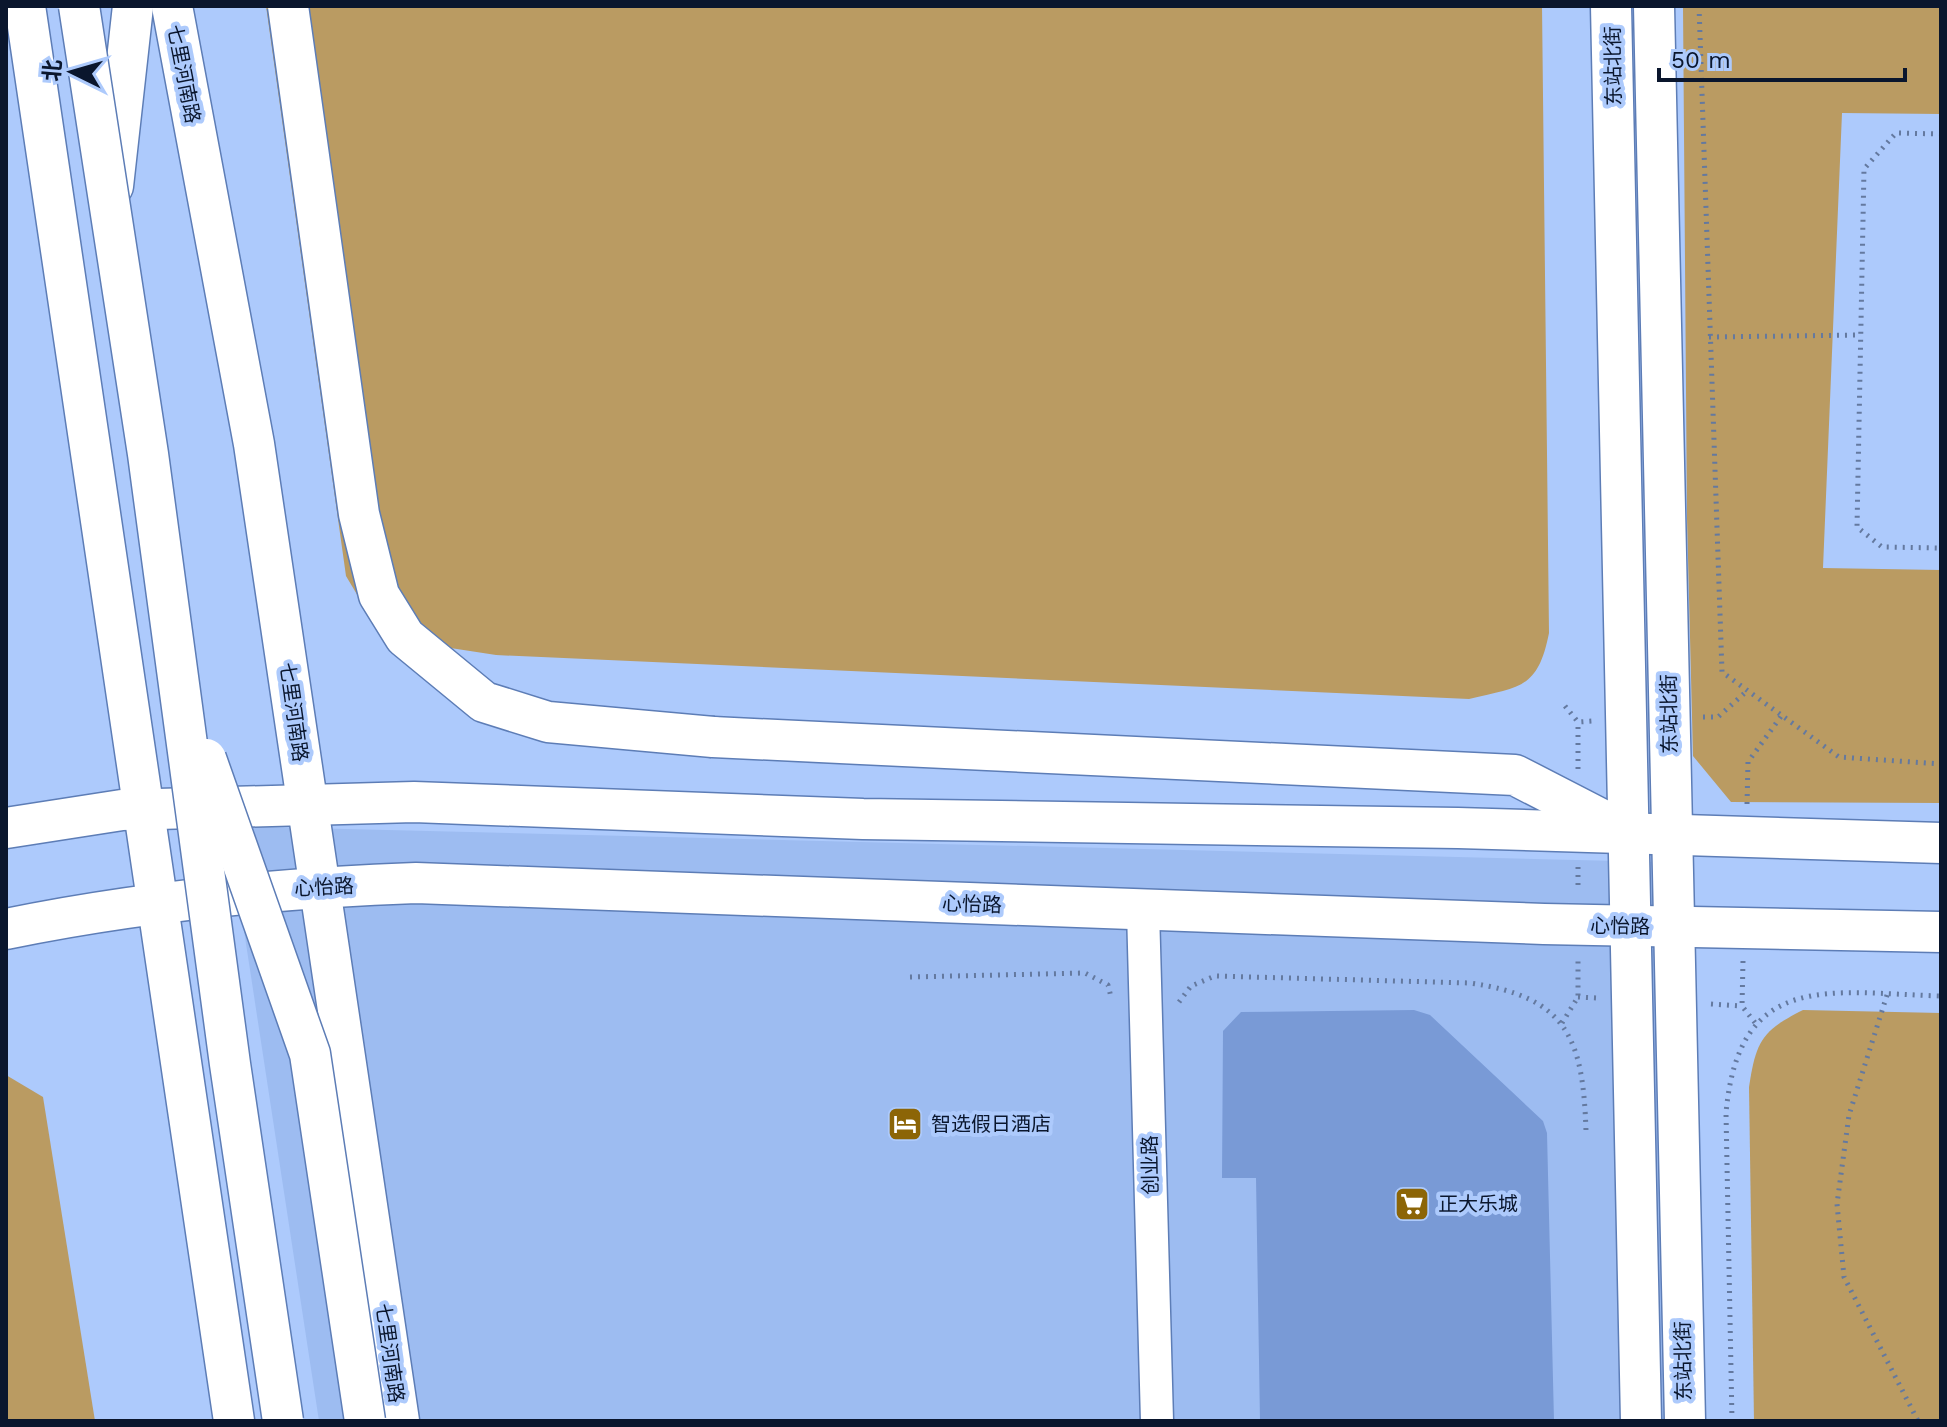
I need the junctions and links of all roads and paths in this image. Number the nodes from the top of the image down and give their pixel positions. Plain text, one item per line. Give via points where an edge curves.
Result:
1 (25, 6) edge
2 (79, 6) edge
3 (133, 6) edge
4 (172, 6) edge
5 (288, 6) edge
6 (1611, 6) edge
7 (1654, 6) edge
8 (1699, 6) edge
9 (1941, 134) edge
10 (111, 210) junction
11 (1861, 335) junction
12 (1709, 337) junction
13 (1941, 548) edge
14 (179, 682) junction
15 (1578, 722) dead end
16 (1941, 764) edge
17 (308, 804) junction
18 (144, 809) junction
19 (1578, 820) junction
20 (6, 828) edge
21 (1629, 833) junction
22 (1672, 835) junction
23 (1941, 843) edge
24 (320, 886) junction
25 (158, 903) junction
26 (1143, 910) junction
27 (1578, 925) junction
28 (1631, 926) junction
29 (1674, 927) junction
30 (6, 929) edge
31 (1941, 932) edge
32 (910, 977) dead end
33 (1887, 994) junction
34 (1941, 996) edge
35 (1112, 1000) dead end
36 (1179, 1002) dead end
37 (1562, 1023) junction
38 (1586, 1131) dead end
39 (234, 1421) edge
40 (283, 1421) edge
41 (365, 1421) edge
42 (399, 1421) edge
43 (1157, 1421) edge
44 (1641, 1421) edge
45 (1685, 1421) edge
46 (1732, 1421) edge
47 (1918, 1421) edge

1 - 18 street
2 - 10 street, bridge
3 - 10 street, bridge
4 - 17 street, 七里河南路 via 254,444
5 - 19 street, bridge via 359,514 379,595 405,637 484,702 548,722 713,737 1515,775
6 - 21 street, 东站北街
7 - 22 street, 东站北街
8 - 12 path
9 - 11 path via 1896,133 1864,169
10 - 14 street, bridge
11 - 12 path
11 - 13 path via 1857,527 1882,547
12 - 16 path via 1722,672 1839,757
14 - 40 street, bridge
14 - 41 street, bridge via 310,1054
15 - 19 path
17 - 18 street
17 - 19 street via 414,802 863,819
17 - 24 street, 七里河南路
18 - 20 street
18 - 25 street
19 - 21 street
19 - 27 path
21 - 22 street
21 - 28 street, 东站北街
22 - 23 street
22 - 29 street, 东站北街
24 - 25 street, 心怡路
24 - 26 street, 心怡路 via 432,884
24 - 42 street, 七里河南路
25 - 30 street, 心怡路
25 - 39 street
26 - 27 street, 心怡路
26 - 43 street, 创业路
27 - 28 street, 心怡路
27 - 37 path via 1578,997
28 - 29 street, 心怡路
28 - 44 street, 东站北街
29 - 31 street, 心怡路
29 - 45 street, 东站北街
32 - 35 path via 1085,973 1108,985
33 - 34 path
33 - 46 path via 1816,992 1775,1008 1747,1036 1729,1075
33 - 47 path via 1849,1115 1837,1204 1844,1277
36 - 37 path via 1191,986 1215,976 1470,983 1521,995
37 - 38 path via 1580,1058

